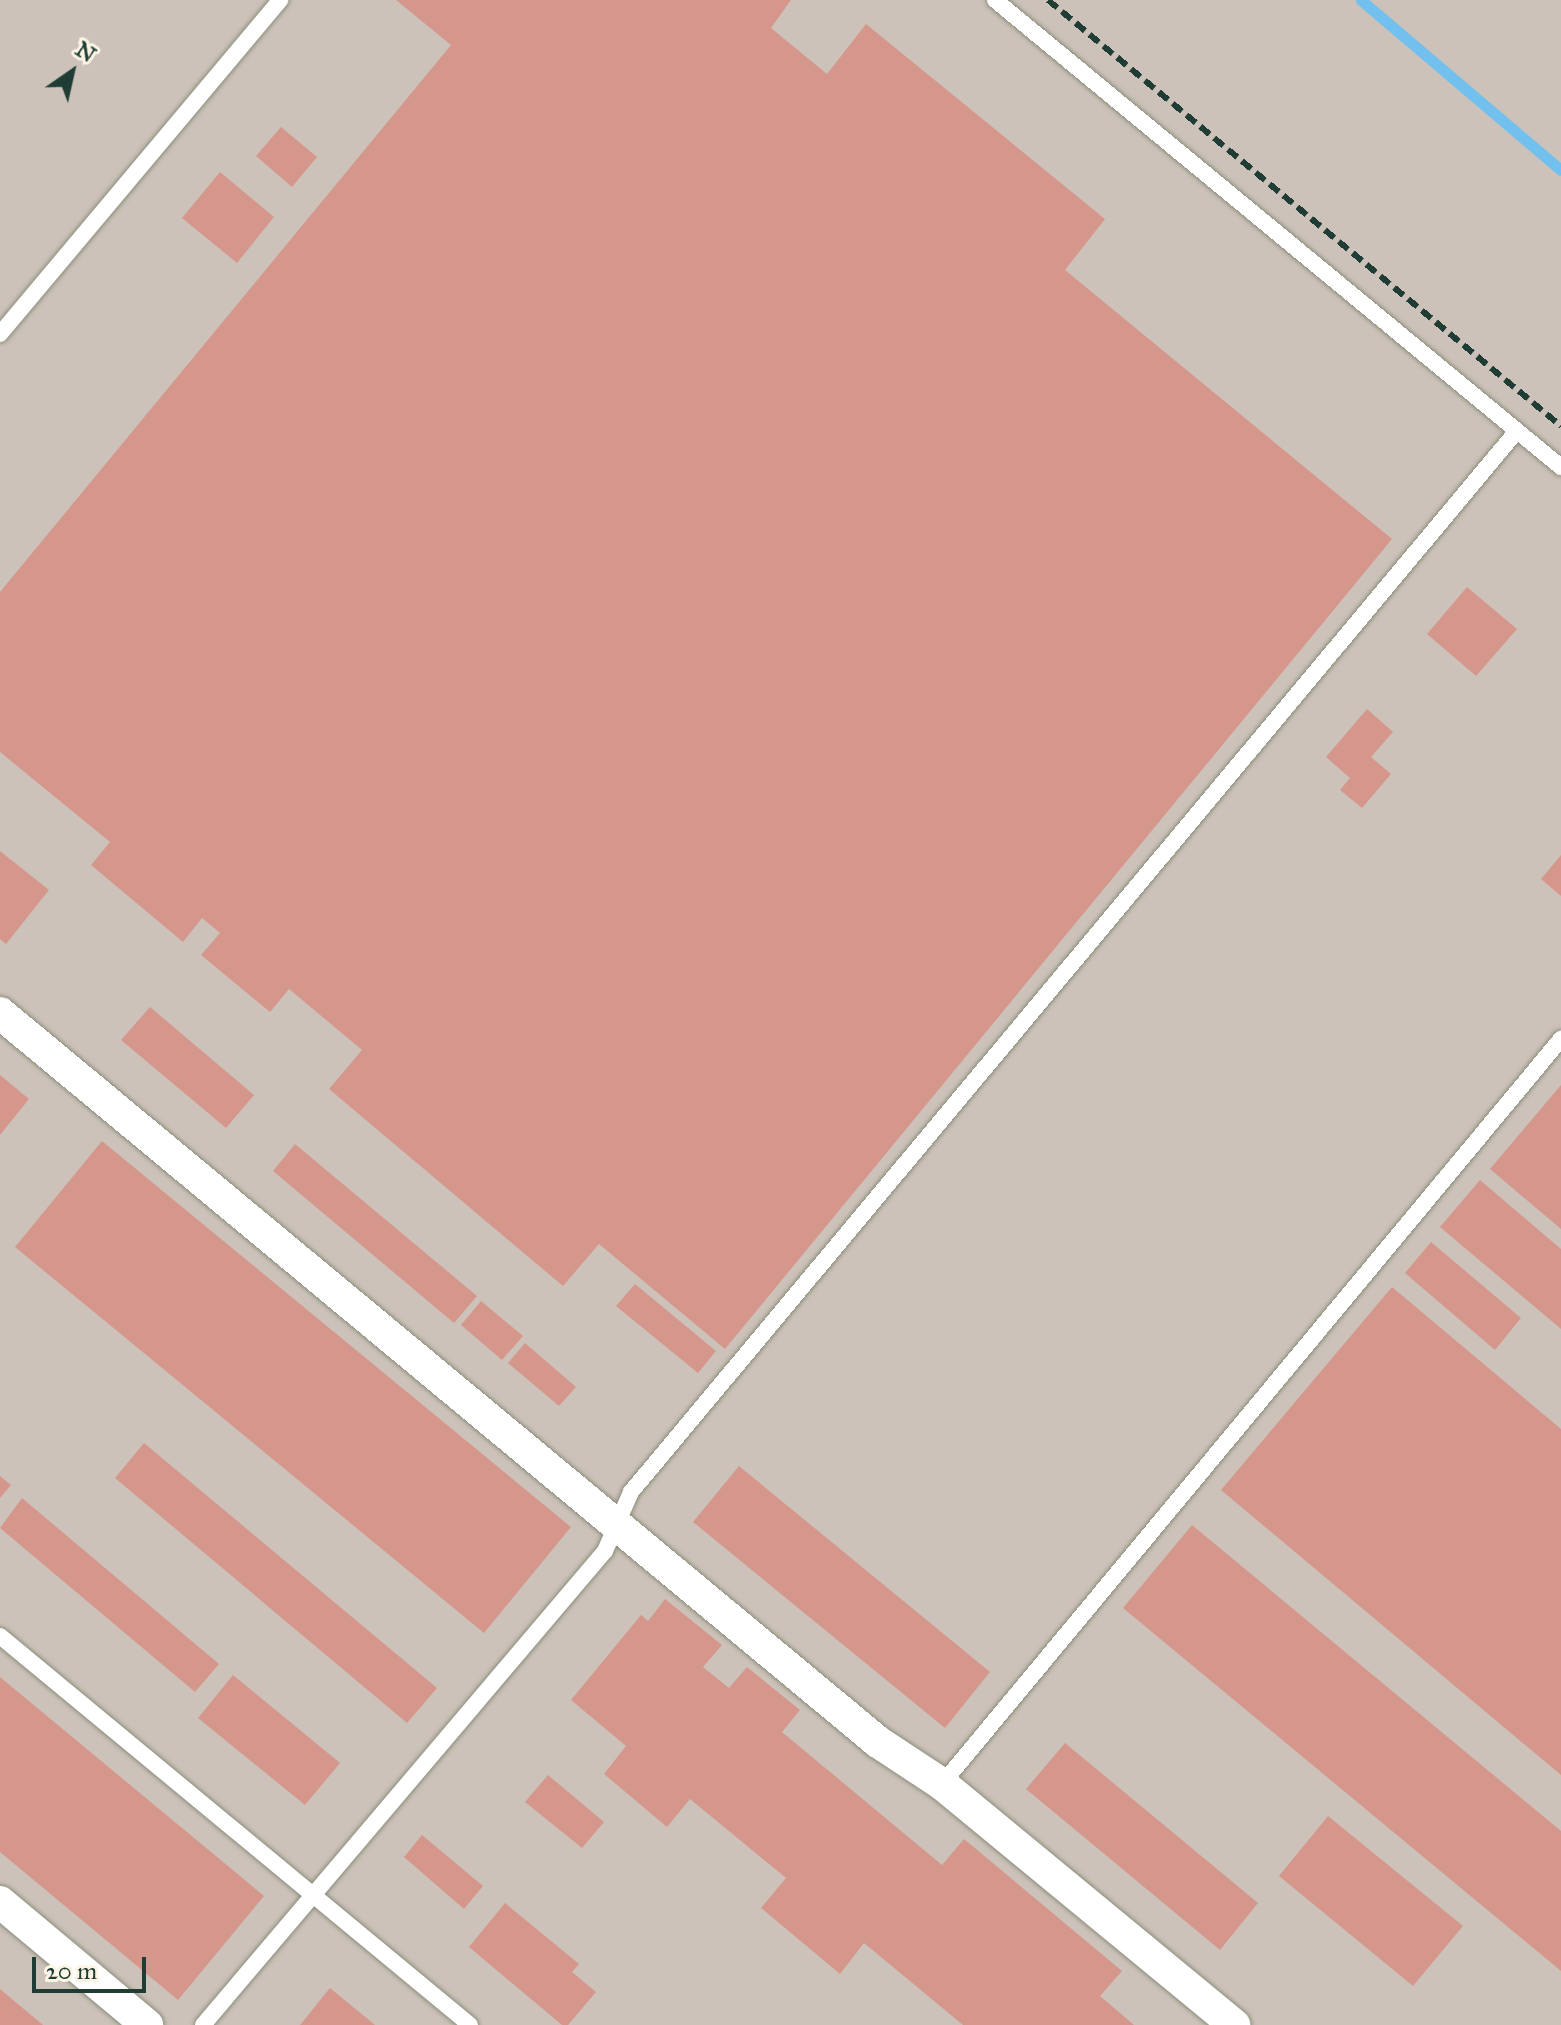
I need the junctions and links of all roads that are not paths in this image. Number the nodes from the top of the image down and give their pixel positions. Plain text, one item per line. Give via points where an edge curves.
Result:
1 (280, 0) edge
2 (995, 0) edge
3 (0, 334) edge
4 (1517, 431) junction
5 (1561, 467) edge
6 (0, 1013) edge
7 (1561, 1039) edge
8 (616, 1525) junction
9 (0, 1636) edge
10 (942, 1784) junction
11 (313, 1895) junction
12 (0, 1902) edge
13 (147, 2025) edge
14 (203, 2025) edge
15 (470, 2025) edge
16 (1234, 2025) edge

1 - 3 lane
2 - 4 lane
4 - 5 lane
4 - 8 lane via 631,1492
6 - 8 street
7 - 10 lane
8 - 10 street via 878,1742
8 - 11 lane via 605,1551
9 - 11 lane
10 - 16 street
11 - 14 lane
11 - 15 lane
12 - 13 street

